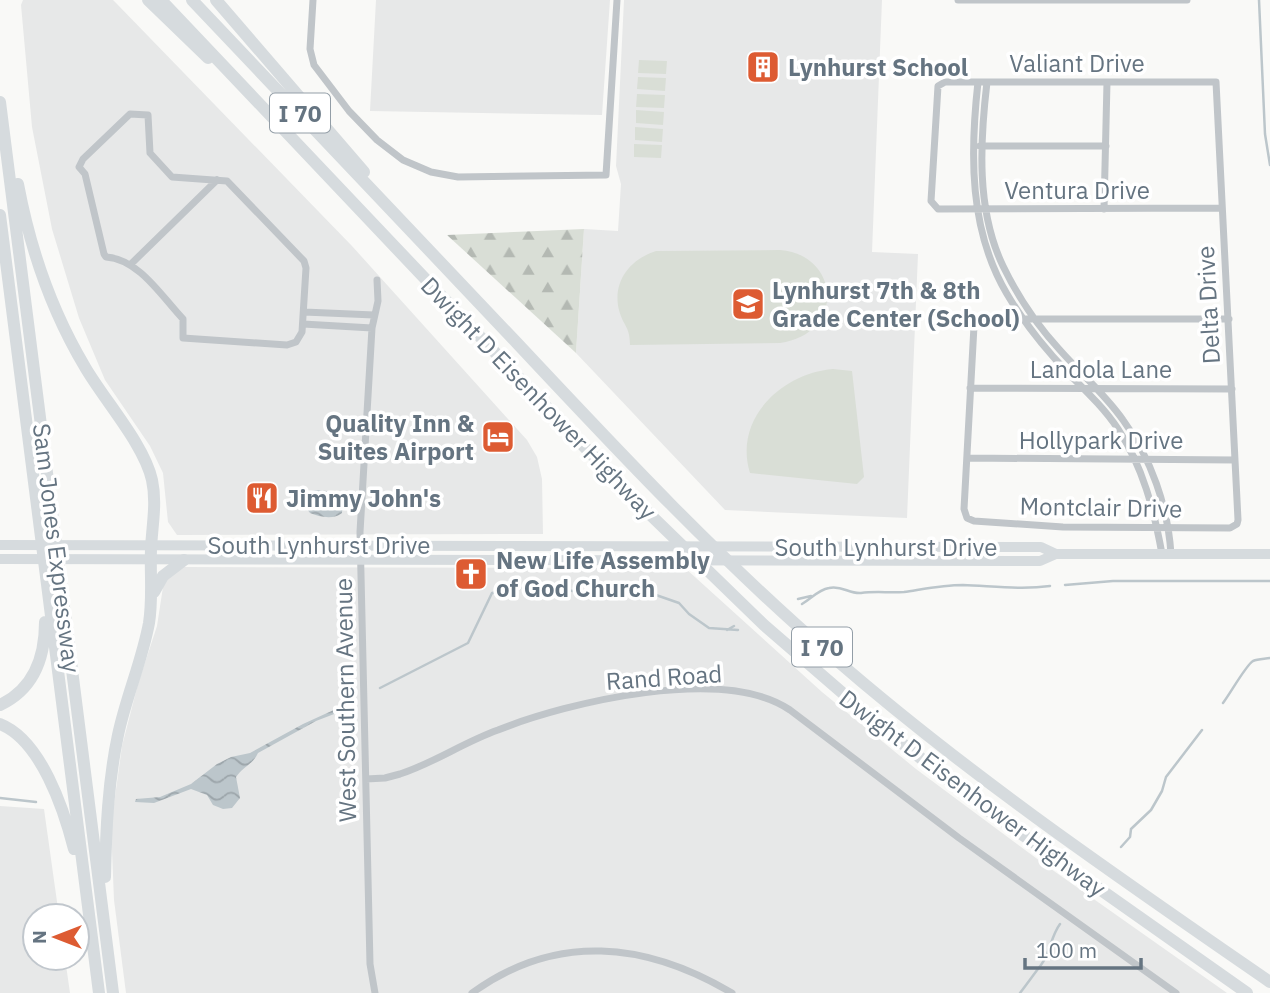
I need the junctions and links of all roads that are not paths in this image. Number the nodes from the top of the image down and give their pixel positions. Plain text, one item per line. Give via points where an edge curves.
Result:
1 (148, 0) edge
2 (161, 0) edge
3 (192, 0) edge
4 (216, 0) edge
5 (313, 0) edge
6 (617, 0) edge
7 (958, 0) edge
8 (1123, 0) edge
9 (1187, 0) edge
10 (978, 82) junction
11 (987, 82) junction
12 (1107, 82) junction
13 (1216, 82) joint
14 (240, 83) junction
15 (0, 102) edge
16 (3, 122) junction
17 (973, 146) junction
18 (982, 146) junction
19 (1106, 146) junction
20 (217, 180) junction
21 (934, 205) joint
22 (1223, 208) junction
23 (1104, 209) junction
24 (982, 210) junction
25 (0, 215) edge
26 (406, 227) junction
27 (131, 264) junction
28 (377, 280) dead end
29 (304, 312) junction
30 (374, 315) junction
31 (1023, 318) junction
32 (1034, 319) junction
33 (1228, 319) junction
34 (303, 324) junction
35 (372, 328) junction
36 (970, 388) junction
37 (1085, 388) junction
38 (1097, 388) junction
39 (1232, 389) junction
40 (967, 458) junction
41 (1135, 459) junction
42 (1146, 459) junction
43 (1236, 460) junction
44 (1236, 526) joint
45 (1157, 528) junction
46 (1169, 528) junction
47 (0, 545) edge
48 (151, 545) junction
49 (360, 545) junction
50 (1056, 554) junction
51 (1166, 554) junction
52 (1270, 554) edge
53 (0, 559) edge
54 (150, 559) junction
55 (184, 560) junction
56 (361, 560) junction
57 (46, 580) junction
58 (152, 596) junction
59 (0, 705) edge
60 (0, 724) edge
61 (366, 779) junction
62 (87, 900) junction
63 (104, 918) junction
64 (1270, 982) edge
65 (99, 993) edge
66 (113, 993) edge
67 (375, 993) edge
68 (472, 993) edge
69 (732, 993) edge
70 (1176, 993) edge
71 (1247, 993) edge

1 - 14 highway via 195,49
2 - 14 highway, Dwight D Eisenhower Highway / I 70
3 - 26 highway, Dwight D Eisenhower Highway / I 70
4 - 26 highway via 334,135
5 - 6 street via 310,49 316,68 349,111 397,156 423,169 458,177 606,175
7 - 8 street
8 - 9 street
10 - 11 street, Valiant Drive
10 - 17 street
10 - 21 street, Valiant Drive via 945,82 936,91
11 - 12 street, Valiant Drive
11 - 18 street
12 - 13 street, Valiant Drive
12 - 19 street
13 - 22 street, Delta Drive
14 - 71 highway, Dwight D Eisenhower Highway / I 70 via 632,497 764,625 963,792
15 - 16 highway, Sam Jones Expressway
16 - 48 highway via 29,235 50,297 81,360 149,472 154,514
16 - 63 highway, Sam Jones Expressway
17 - 18 street
17 - 24 street via 973,178
18 - 19 street
18 - 24 street
19 - 23 street
20 - 27 street
20 - 27 street via 172,177 150,153 148,115 131,114 83,159 79,167 85,174 104,254
20 - 29 street via 227,181 306,264
21 - 24 street, Ventura Drive
22 - 23 street, Ventura Drive
22 - 33 street, Delta Drive
23 - 24 street, Ventura Drive
24 - 31 street via 989,256
24 - 32 street via 1002,263
25 - 57 highway, Sam Jones Expressway
26 - 64 highway, Dwight D Eisenhower Highway / I 70 via 688,523 833,657 1036,819
27 - 34 street via 183,319 185,338 289,345 300,339
28 - 30 street, West Southern Avenue
29 - 30 street
29 - 34 street
30 - 35 street, West Southern Avenue
31 - 32 street
31 - 36 street via 977,320
31 - 37 street
32 - 33 street
32 - 38 street
33 - 39 street, Delta Drive
34 - 35 street
35 - 49 street, West Southern Avenue
36 - 37 street, Landola Lane
36 - 40 street
37 - 38 street, Landola Lane
37 - 41 street via 1117,427
38 - 39 street, Landola Lane
38 - 42 street via 1123,419
39 - 43 street, Delta Drive
40 - 41 street, Hollypark Drive
40 - 45 street, Montclair Drive via 964,509 966,517 974,521
41 - 42 street, Hollypark Drive
41 - 45 street
42 - 43 street, Hollypark Drive
42 - 46 street
43 - 44 street, Delta Drive
44 - 46 street, Montclair Drive
45 - 46 street, Montclair Drive
45 - 51 street
46 - 51 street
47 - 48 main road, South Lynhurst Drive
48 - 49 main road, South Lynhurst Drive
48 - 54 highway
49 - 50 main road, South Lynhurst Drive via 1041,547
49 - 56 street, West Southern Avenue
50 - 51 main road, South Lynhurst Drive
50 - 56 main road, South Lynhurst Drive via 1040,561
51 - 52 main road, South Lynhurst Drive
53 - 54 main road, South Lynhurst Drive
54 - 55 main road, South Lynhurst Drive
54 - 58 highway
55 - 56 main road, South Lynhurst Drive
55 - 58 highway via 163,576
56 - 61 street, West Southern Avenue
57 - 59 highway via 45,638 38,667 22,690
57 - 62 highway, Sam Jones Expressway
58 - 63 highway via 114,757
60 - 62 highway via 20,737 54,791 68,825
61 - 67 street, West Southern Avenue via 370,964
61 - 70 street, Rand Road via 406,772 505,727 585,704 681,691 754,694 790,710
62 - 65 highway, Sam Jones Expressway
63 - 66 highway, Sam Jones Expressway
68 - 69 street via 535,961 600,951 666,961

